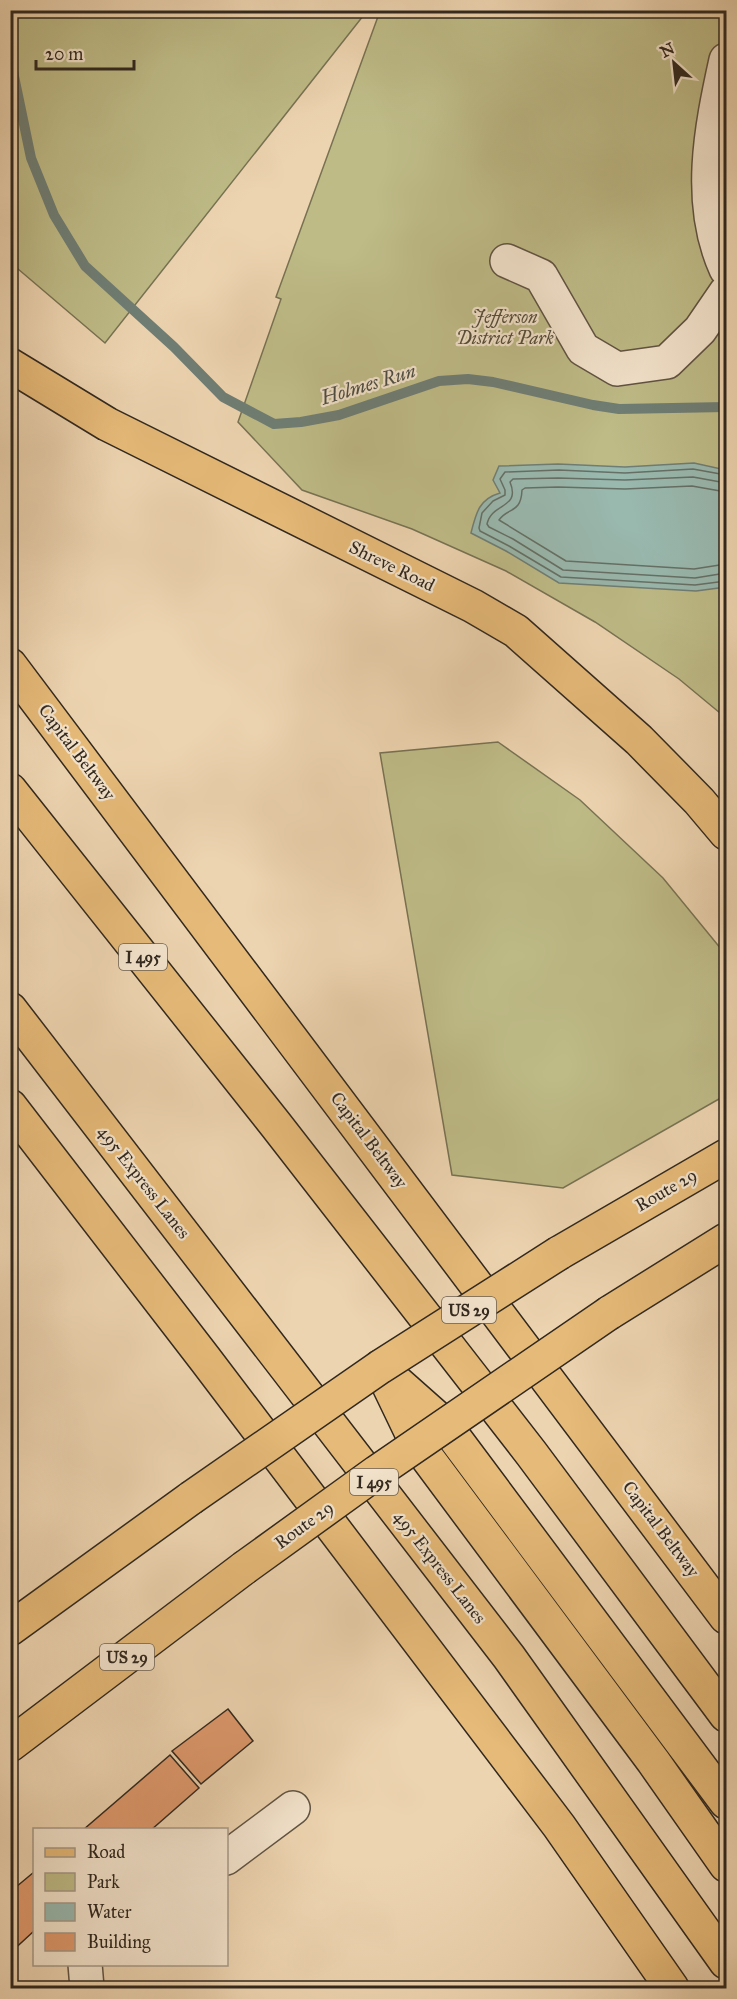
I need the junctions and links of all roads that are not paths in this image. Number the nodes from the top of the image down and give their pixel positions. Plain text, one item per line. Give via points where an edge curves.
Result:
1 (726, 60) edge
2 (507, 261) dead end
3 (726, 269) edge
4 (726, 292) edge
5 (10, 365) edge
6 (10, 665) edge
7 (10, 790) edge
8 (726, 833) edge
9 (10, 1009) edge
10 (10, 1106) edge
11 (726, 1156) edge
12 (726, 1240) edge
13 (380, 1367) junction
14 (445, 1425) junction
15 (417, 1444) junction
16 (726, 1617) edge
17 (10, 1629) edge
18 (726, 1715) edge
19 (10, 1745) edge
20 (726, 1802) edge
21 (293, 1808) dead end
22 (228, 1857) edge
23 (726, 1865) edge
24 (726, 1962) edge
25 (85, 1966) edge
26 (87, 1989) edge
27 (672, 1989) edge

1 - 3 lane via 708,170 710,209
2 - 4 lane via 541,276 583,349 617,369 667,362 700,330
5 - 8 main road, Shreve Road via 107,424 516,631 639,740
6 - 16 main road, Capital Beltway
7 - 18 main road, I 495 via 283,1134
9 - 24 main road, 495 Express Lanes / I 495 via 509,1657
10 - 27 main road via 559,1826
11 - 13 main road, Route 29 / US 29, bridge via 559,1253
12 - 14 main road, Route 29 / US 29, bridge via 609,1313
13 - 14 main road
13 - 15 main road
13 - 17 main road, Route 29 / US 29, bridge
14 - 15 main road, Route 29 / US 29, bridge
14 - 20 main road
15 - 19 main road, Route 29 / US 29, bridge via 244,1568
15 - 23 main road
21 - 22 lane
25 - 26 lane

